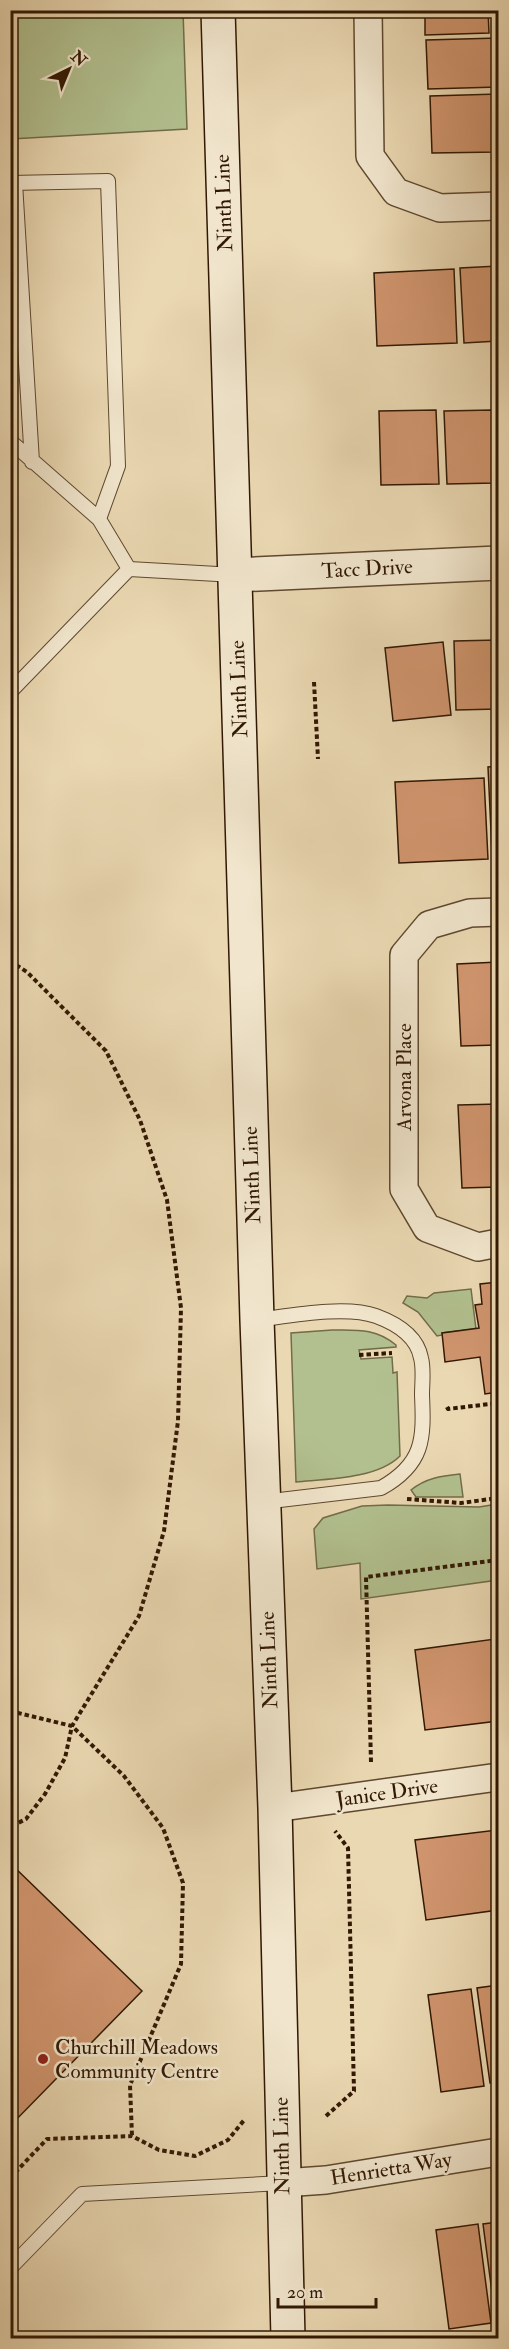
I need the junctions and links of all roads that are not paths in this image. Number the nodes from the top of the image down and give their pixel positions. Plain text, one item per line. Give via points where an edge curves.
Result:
1 (218, 10) edge
2 (368, 10) edge
3 (13, 183) edge
4 (498, 206) edge
5 (10, 441) edge
6 (32, 462) junction
7 (99, 519) junction
8 (498, 563) edge
9 (129, 569) junction
10 (235, 575) junction
11 (10, 692) edge
12 (498, 912) edge
13 (498, 1243) edge
14 (257, 1320) junction
15 (263, 1502) junction
16 (498, 1777) edge
17 (275, 1808) junction
18 (498, 2152) edge
19 (283, 2183) junction
20 (10, 2268) edge
21 (288, 2338) edge

1 - 10 main road, Ninth Line
2 - 4 street via 370,156 396,192 440,208
3 - 6 lane
3 - 7 lane via 108,181 118,466
5 - 6 lane
6 - 7 lane
7 - 9 lane
8 - 10 main road, Tacc Drive
9 - 10 lane
9 - 11 lane
10 - 14 main road, Ninth Line
12 - 13 street, Arvona Place via 470,913 429,925 404,955 404,1189 427,1228 478,1247
14 - 15 main road, Ninth Line
14 - 15 lane via 327,1312 364,1313 396,1326 411,1338 421,1358 423,1438 404,1471 381,1488
15 - 17 main road, Ninth Line
16 - 17 street, Janice Drive
17 - 19 main road, Ninth Line
18 - 19 street, Henrietta Way via 326,2180
19 - 20 lane via 82,2194
19 - 21 main road, Ninth Line

